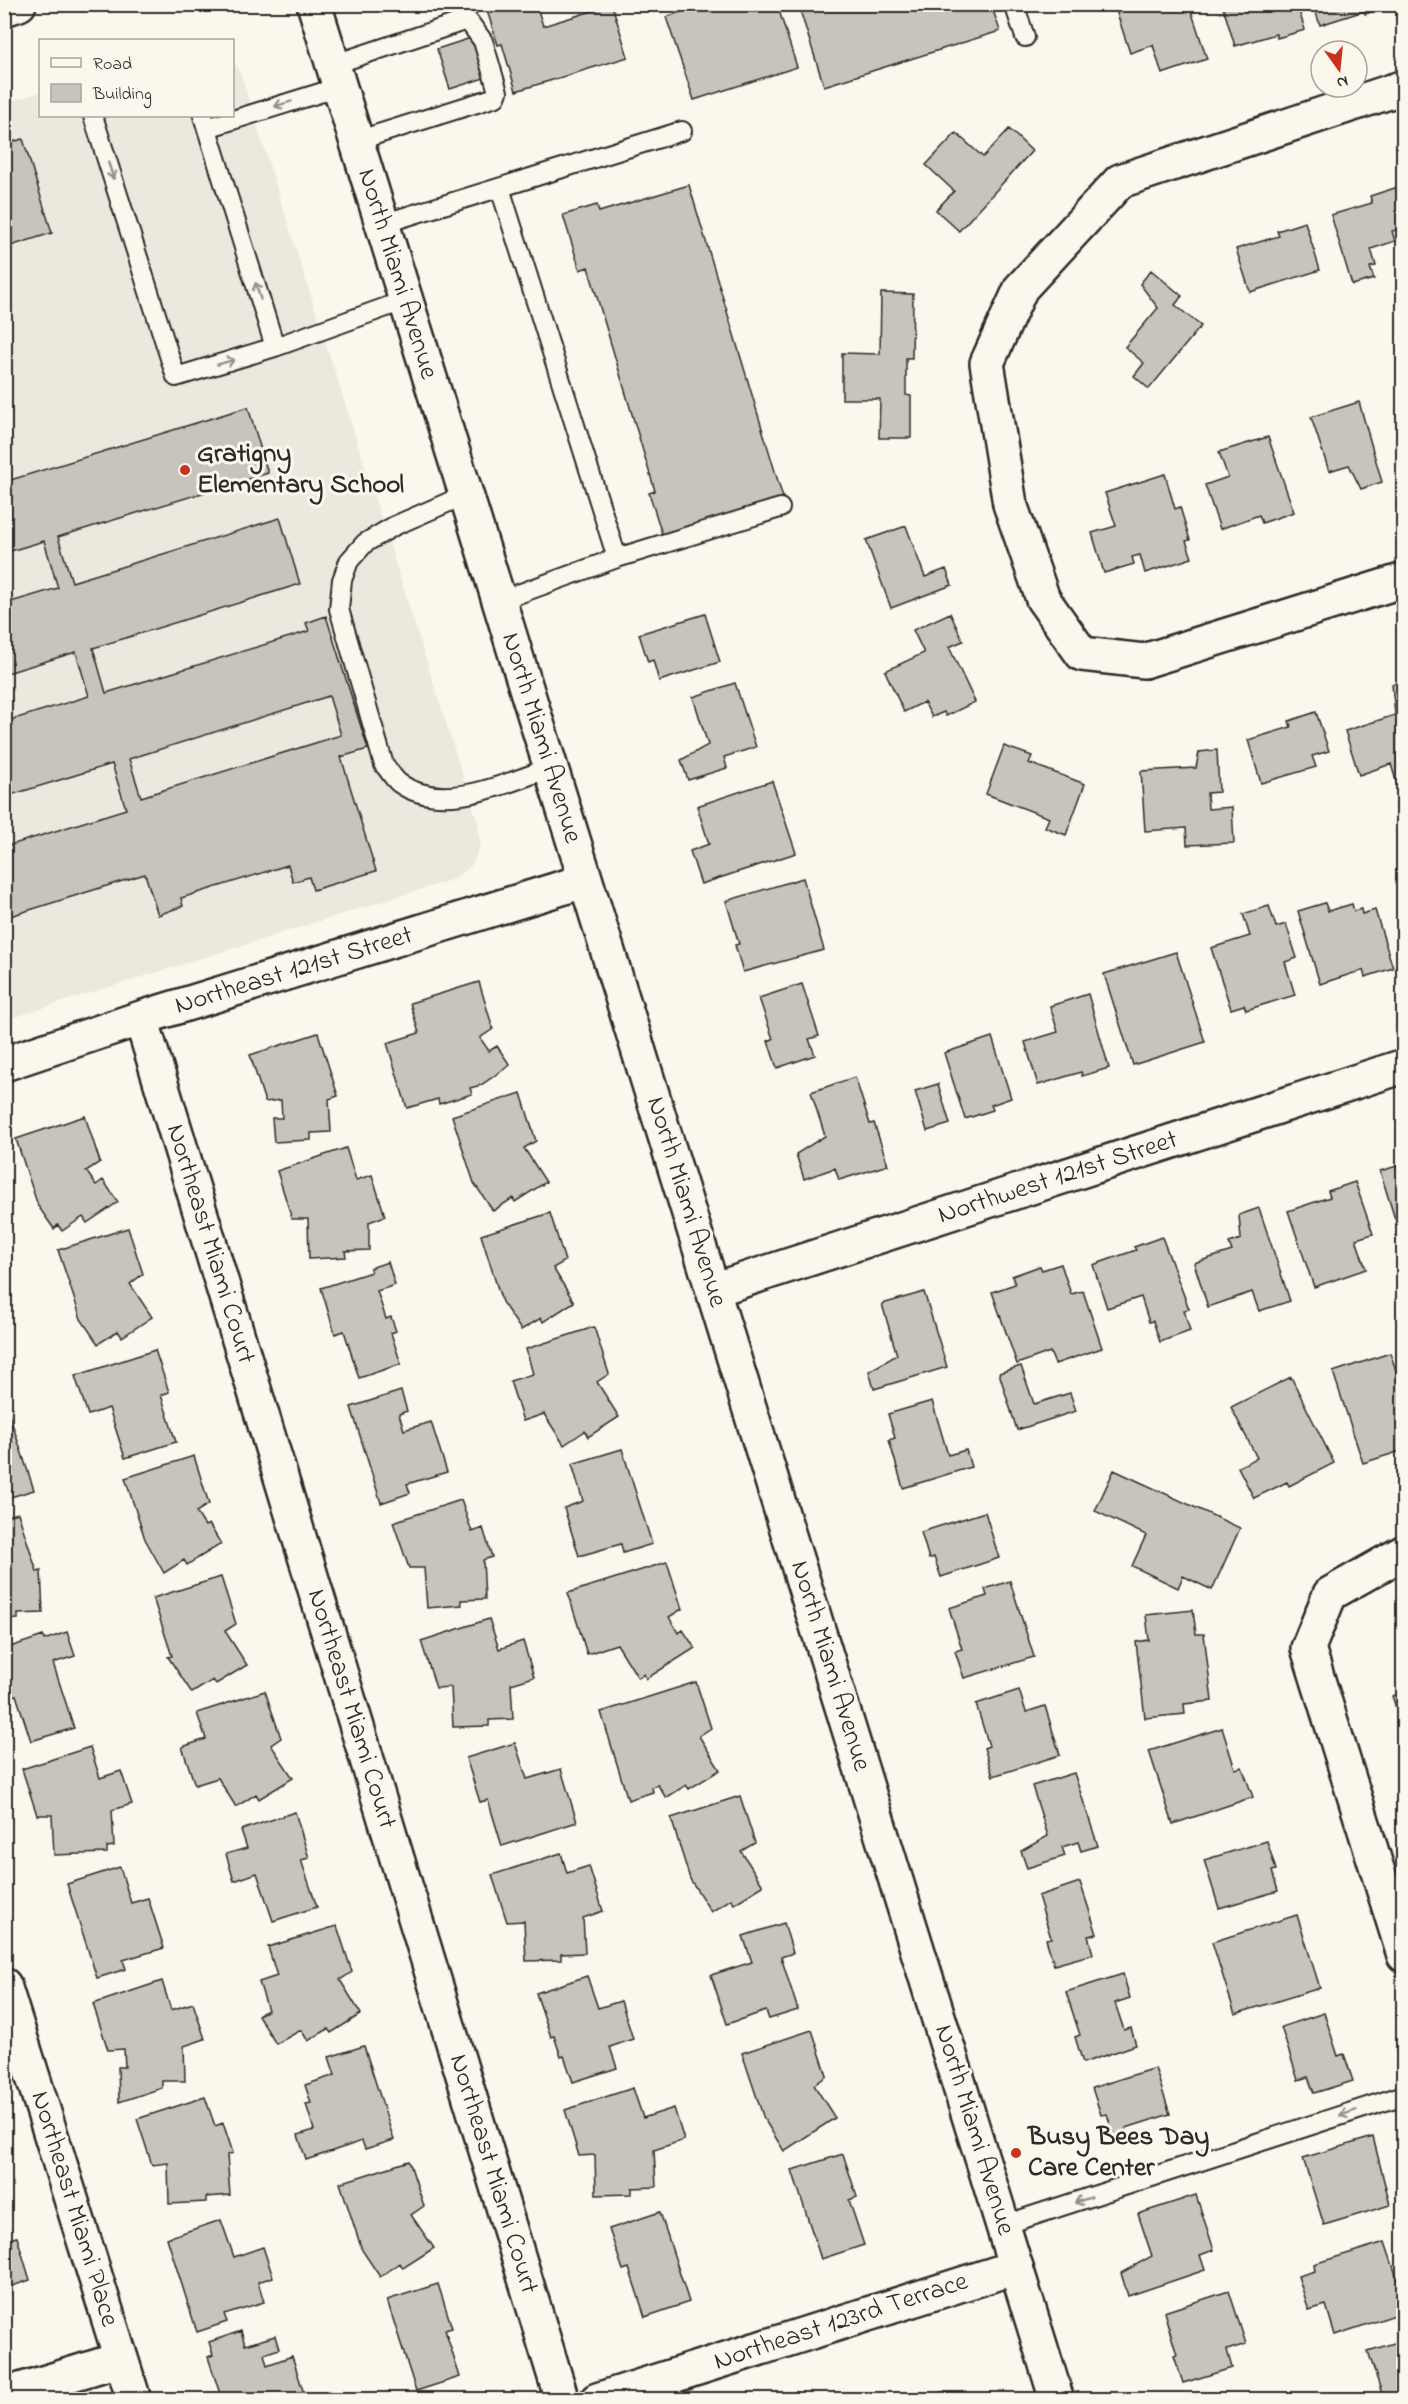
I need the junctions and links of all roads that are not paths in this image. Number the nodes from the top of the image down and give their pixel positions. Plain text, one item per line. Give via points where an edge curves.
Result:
1 (19, 4) edge
2 (314, 4) edge
3 (1014, 4) edge
4 (4, 9) edge
5 (463, 12) edge
6 (1025, 37) dead end
7 (336, 76) junction
8 (1404, 87) edge
9 (234, 112) edge
10 (93, 117) edge
11 (219, 117) edge
12 (205, 122) edge
13 (682, 131) dead end
14 (356, 141) junction
15 (500, 188) junction
16 (382, 224) junction
17 (406, 300) junction
18 (275, 347) junction
19 (465, 495) junction
20 (780, 508) dead end
21 (617, 558) junction
22 (1404, 580) edge
23 (499, 601) junction
24 (550, 768) junction
25 (585, 881) junction
26 (141, 1018) junction
27 (4, 1064) edge
28 (1404, 1066) edge
29 (713, 1290) junction
30 (1404, 1552) edge
31 (1404, 1955) edge
32 (4, 1985) edge
33 (1404, 2095) edge
34 (1004, 2225) junction
35 (1016, 2267) junction
36 (121, 2359) junction
37 (4, 2395) edge
38 (134, 2400) edge
39 (562, 2400) edge
40 (597, 2400) edge
41 (1057, 2400) edge

1 - 4 street
2 - 7 street, North Miami Avenue
3 - 6 lane
5 - 7 lane
5 - 14 lane via 483,40 498,92 496,97
7 -> 9 lane
7 - 14 street, North Miami Avenue
8 - 22 street via 1120,181 1021,288 987,363 1010,504 1043,599 1082,654 1144,661
10 -> 18 lane via 176,377
11 -> 12 lane
18 -> 12 lane
13 - 15 lane
14 - 16 street, North Miami Avenue
15 - 16 lane
15 - 21 lane
16 - 17 street, North Miami Avenue
17 - 18 lane
17 - 19 street, North Miami Avenue
19 - 23 street, North Miami Avenue
19 - 24 lane via 365,543 349,561 342,580 339,609 384,765 398,782 421,794 450,797 493,788
20 - 21 lane
21 - 23 lane
23 - 24 street, North Miami Avenue
24 - 25 street, North Miami Avenue
25 - 26 street, Northeast 121st Street
25 - 29 street, North Miami Avenue
26 - 27 street, Northeast 121st Street
26 - 39 street, Northeast Miami Court
28 - 29 street, Northwest 121st Street
29 - 34 street, North Miami Avenue
30 - 31 street via 1330,1594 1308,1648
32 - 36 street, Northeast Miami Place
33 -> 34 lane
34 - 35 street, North Miami Avenue
35 - 40 street, Northeast 123rd Terrace
35 - 41 street, North Miami Avenue
36 - 37 street
36 - 38 street, Northeast Miami Place

